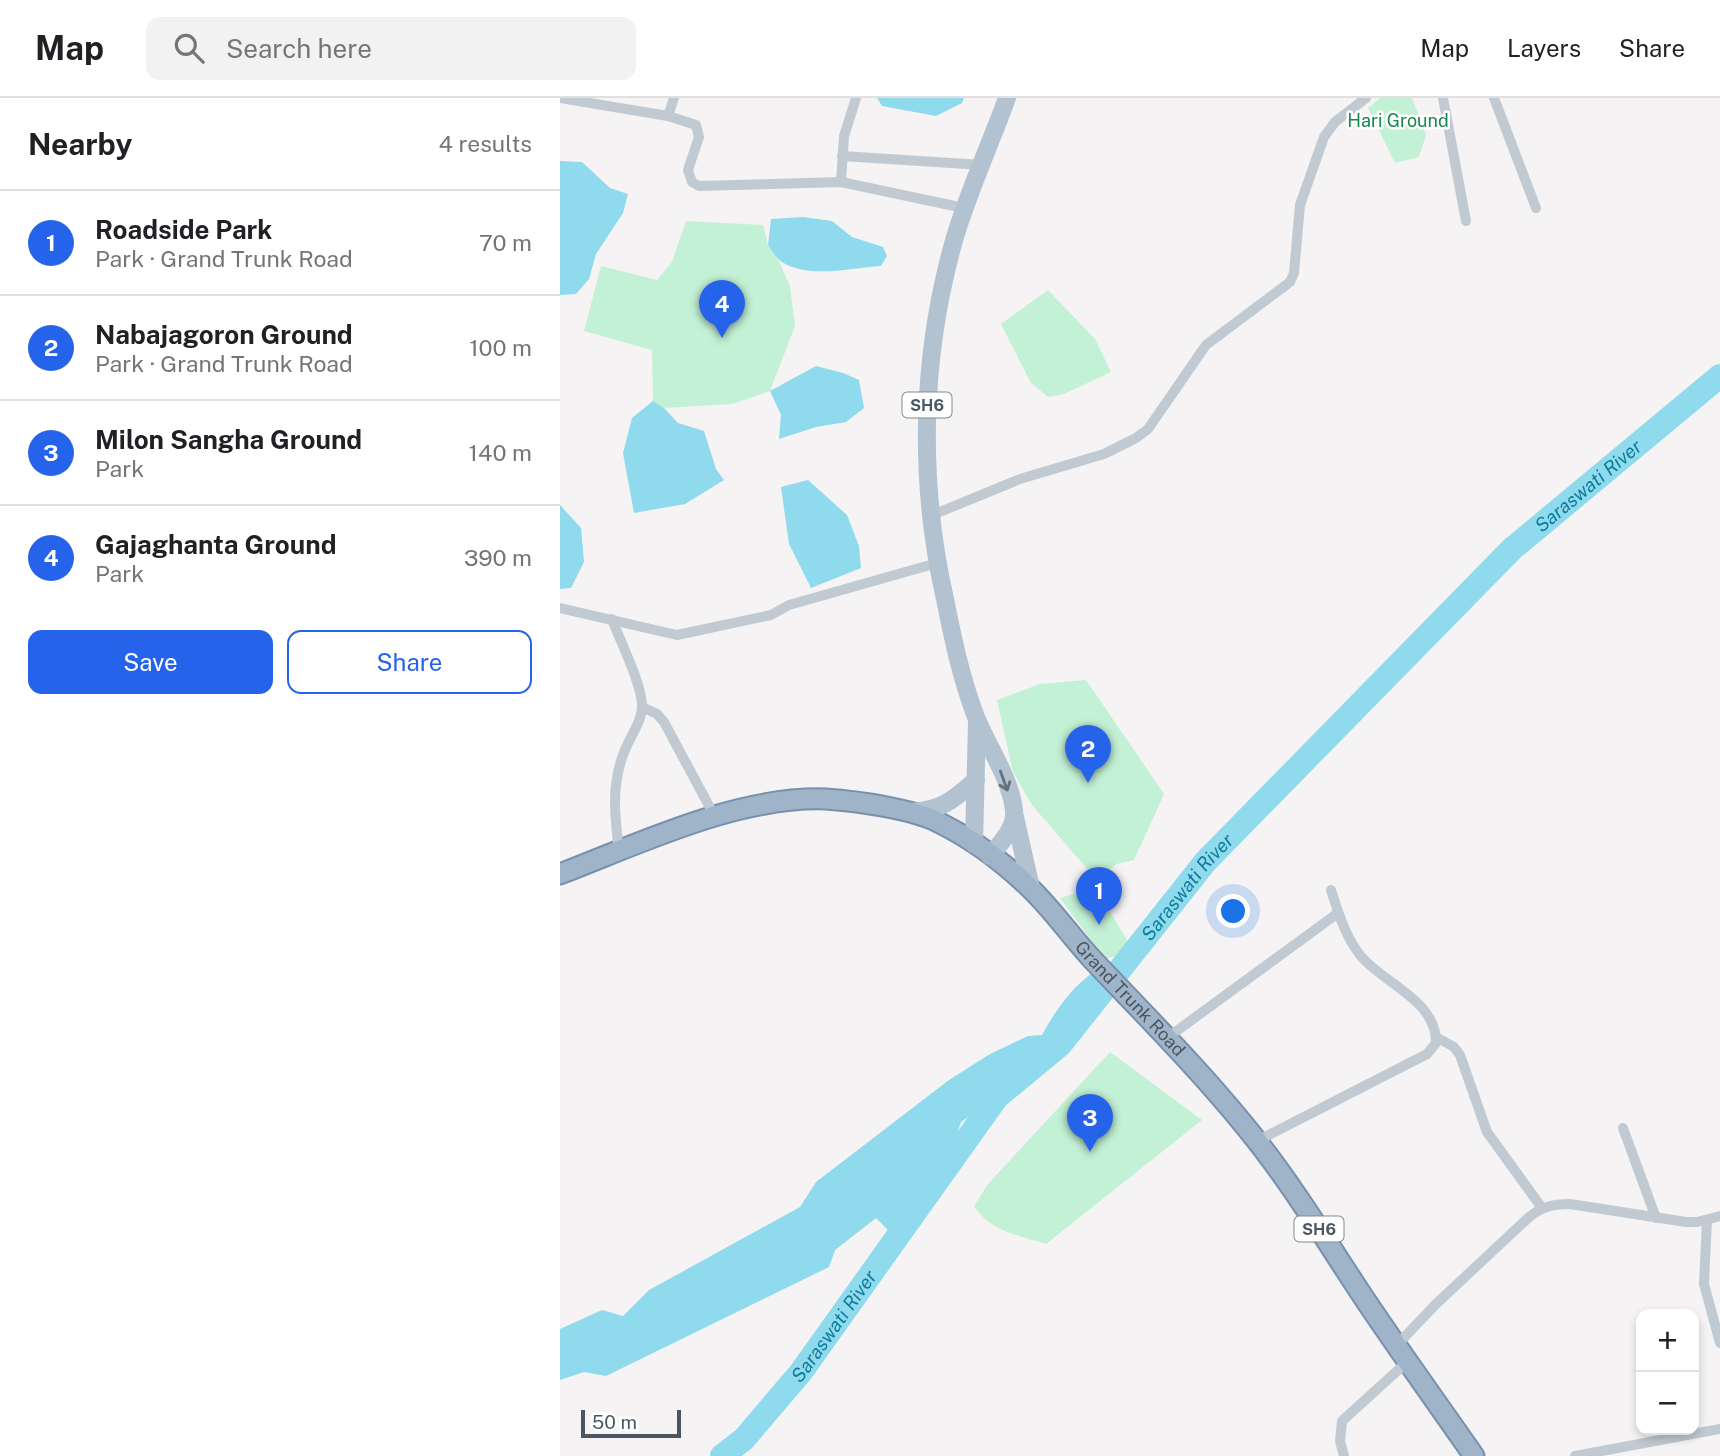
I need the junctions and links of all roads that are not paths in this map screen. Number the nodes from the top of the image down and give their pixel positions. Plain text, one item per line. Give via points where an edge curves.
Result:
1 (638, 98) edge
2 (674, 98) edge
3 (856, 98) edge
4 (1007, 98) edge
5 (1366, 98) edge
6 (1443, 98) edge
7 (1494, 98) edge
8 (560, 99) edge
9 (634, 111) junction
10 (668, 116) junction
11 (842, 156) junction
12 (982, 165) junction
13 (841, 182) junction
14 (964, 208) junction
15 (1536, 208) dead end
16 (1466, 222) dead end
17 (930, 516) junction
18 (937, 563) junction
19 (560, 608) edge
20 (612, 619) junction
21 (642, 707) junction
22 (977, 719) junction
23 (976, 780) junction
24 (1014, 810) junction
25 (909, 813) junction
26 (715, 817) junction
27 (974, 844) junction
28 (620, 851) junction
29 (990, 856) junction
30 (560, 874) edge
31 (1031, 888) junction
32 (1331, 890) dead end
33 (1338, 912) junction
34 (1436, 1037) junction
35 (1167, 1038) junction
36 (1623, 1128) dead end
37 (1257, 1141) junction
38 (1542, 1208) junction
39 (1720, 1216) edge
40 (1656, 1218) junction
41 (1707, 1220) junction
42 (1720, 1343) edge
43 (1402, 1354) junction
44 (1720, 1430) edge
45 (1344, 1456) edge
46 (1474, 1456) edge
47 (1574, 1456) edge

1 - 9 street
2 - 10 street
3 - 11 street
4 - 12 main road, SH6
5 - 17 street via 1335,122 1324,137 1300,205 1290,282 1206,345 1148,429 1112,451 1020,480
6 - 16 street
7 - 15 street
8 - 9 street
9 - 10 street
10 - 13 street via 690,122 699,131 688,170 692,182 699,186
11 - 12 street
11 - 13 street
12 - 14 main road, SH6
13 - 14 street
14 - 17 main road, SH6 via 932,349 927,434
17 - 18 main road, SH6
18 - 20 street via 789,605 771,615 677,635
18 - 22 main road, SH6 via 961,675
19 - 20 street
20 - 21 street
21 - 26 street via 664,722
21 - 28 street via 614,786
22 - 23 main road, SH6
22 -> 24 main road, SH6
23 - 25 main road via 943,806
23 - 27 main road, SH6
24 - 29 main road via 1010,830
24 - 31 main road
25 - 26 highway, Grand Trunk Road via 828,799 760,805
25 - 27 highway, Grand Trunk Road via 936,821
26 - 28 highway, Grand Trunk Road
27 - 29 highway, Grand Trunk Road / SH6
28 - 30 highway, Grand Trunk Road
29 - 31 highway, Grand Trunk Road / SH6
31 - 35 highway, Grand Trunk Road / SH6
32 - 33 street
33 - 34 street via 1359,954 1415,1002
33 - 35 street
34 - 37 street via 1427,1054
34 - 38 street via 1460,1055 1487,1132
35 - 37 highway, Grand Trunk Road / SH6
36 - 40 street
37 - 43 highway, Grand Trunk Road / SH6
38 - 40 street via 1570,1204
38 - 43 street via 1446,1295
39 - 41 street
40 - 41 street
41 - 42 street via 1704,1284
43 - 45 street via 1342,1421
43 - 46 highway, Grand Trunk Road / SH6
44 - 47 street

